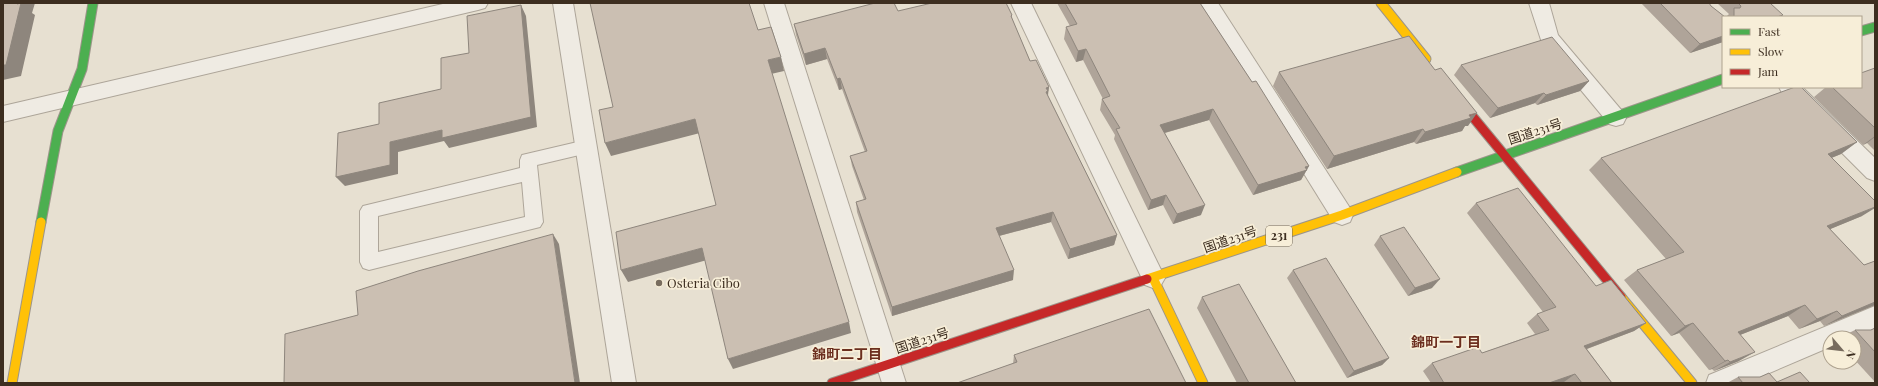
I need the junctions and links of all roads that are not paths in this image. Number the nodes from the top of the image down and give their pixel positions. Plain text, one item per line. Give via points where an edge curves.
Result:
1 (93, 3) edge
2 (478, 3) edge
3 (563, 3) edge
4 (774, 3) edge
5 (1021, 3) edge
6 (1208, 3) edge
7 (1380, 3) edge
8 (1539, 3) edge
9 (1875, 27) edge
10 (1862, 32) edge
11 (1430, 64) edge
12 (1722, 78) edge
13 (1450, 88) edge
14 (1789, 88) edge
15 (70, 98) junction
16 (3, 114) edge
17 (1616, 118) junction
18 (586, 147) junction
19 (1504, 155) junction
20 (1875, 172) edge
21 (529, 173) junction
22 (1342, 215) junction
23 (1154, 278) junction
24 (1875, 317) edge
25 (891, 374) edge
26 (12, 383) edge
27 (624, 383) edge
28 (832, 383) edge
29 (1204, 383) edge
30 (1692, 383) edge
31 (1718, 383) edge

1 - 15 main road via 82,69
2 - 15 street
3 - 18 street
4 - 25 street
5 - 23 street
6 - 22 street
7 - 11 main road
8 - 17 street via 1549,38
9 - 10 main road
12 - 17 main road, 国道231号 / 231
13 - 19 main road
14 - 20 street
15 - 16 street
15 - 26 main road via 58,131
17 - 19 main road, 国道231号 / 231
18 - 21 lane via 528,160
18 - 27 street
19 - 22 main road, 国道231号 / 231
19 - 30 main road
21 - 21 lane via 534,222 369,262 369,211
22 - 23 main road, 国道231号 / 231
23 - 25 main road, 国道231号 / 231
23 - 29 main road
24 - 31 street
25 - 28 main road, 国道231号 / 231

